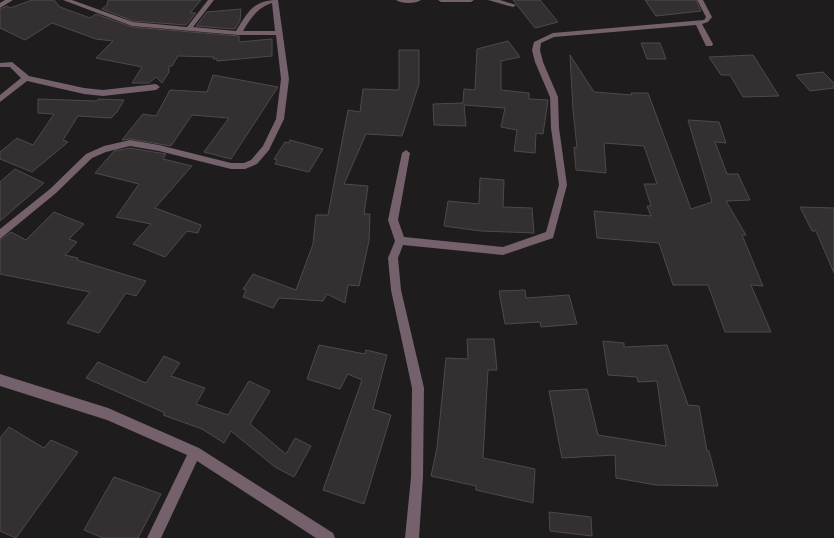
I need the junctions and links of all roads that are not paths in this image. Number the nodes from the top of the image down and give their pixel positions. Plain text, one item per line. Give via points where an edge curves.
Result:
1 (10, 0) edge
2 (66, 0) edge
3 (211, 0) edge
4 (275, 0) edge
5 (399, 0) edge
6 (418, 0) edge
7 (441, 0) edge
8 (471, 0) edge
9 (491, 0) edge
10 (700, 0) edge
11 (513, 5) dead end
12 (0, 6) edge
13 (698, 23) junction
14 (189, 28) junction
15 (238, 33) junction
16 (279, 33) junction
17 (709, 44) dead end
18 (0, 64) edge
19 (26, 78) junction
20 (156, 87) dead end
21 (0, 100) edge
22 (406, 153) dead end
23 (0, 235) edge
24 (400, 241) junction
25 (0, 380) edge
26 (195, 452) junction
27 (154, 538) edge
28 (328, 538) edge
29 (412, 538) edge

1 - 12 street
2 - 14 street via 132,24
3 - 14 street
4 - 15 street via 262,4 252,11
4 - 16 street
5 - 6 street
7 - 8 street
9 - 11 street
10 - 13 street via 709,16 706,21
13 - 17 street
13 - 24 street via 553,35 538,42 536,50 539,62 554,97 555,128 563,185 550,235 503,251
14 - 15 street
15 - 16 street
16 - 23 street via 285,79 280,119 266,148 254,162 246,166 231,166 130,143 104,149 89,156
18 - 19 street via 12,64
19 - 20 street via 84,92 103,93
19 - 21 street
22 - 24 street via 393,220
24 - 29 street via 393,258 396,290 418,388 417,478
25 - 26 street via 108,414
26 - 27 street
26 - 28 street

